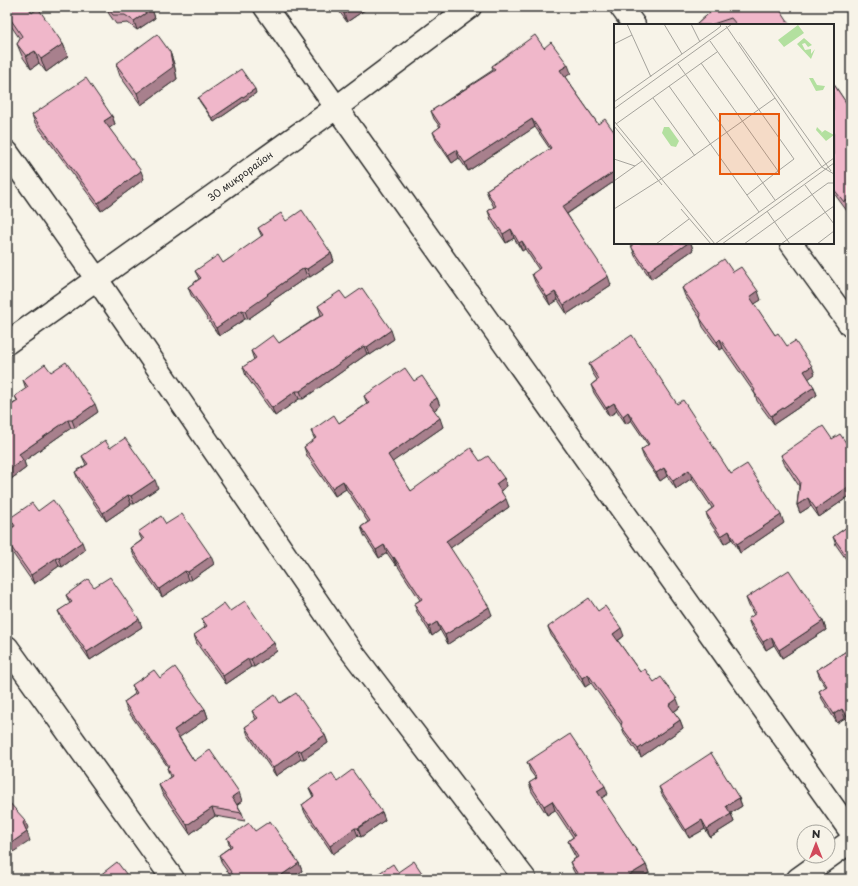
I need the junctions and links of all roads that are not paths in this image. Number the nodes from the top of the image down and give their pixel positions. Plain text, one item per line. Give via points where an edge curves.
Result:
1 (265, 7) edge
2 (470, 7) edge
3 (621, 7) edge
4 (633, 24) edge
5 (337, 107) junction
6 (7, 152) edge
7 (792, 244) edge
8 (96, 278) junction
9 (851, 326) edge
10 (7, 343) edge
11 (7, 647) edge
12 (851, 832) edge
13 (851, 840) edge
14 (173, 879) edge
15 (525, 879) edge
16 (798, 879) edge

1 - 5 street
2 - 5 street, 30 микрорайон
3 - 4 street
5 - 8 street, 30 микрорайон
5 - 12 street
6 - 8 street
7 - 9 street
8 - 10 street, 30 микрорайон
8 - 15 street via 350,648
11 - 14 street
13 - 16 street

